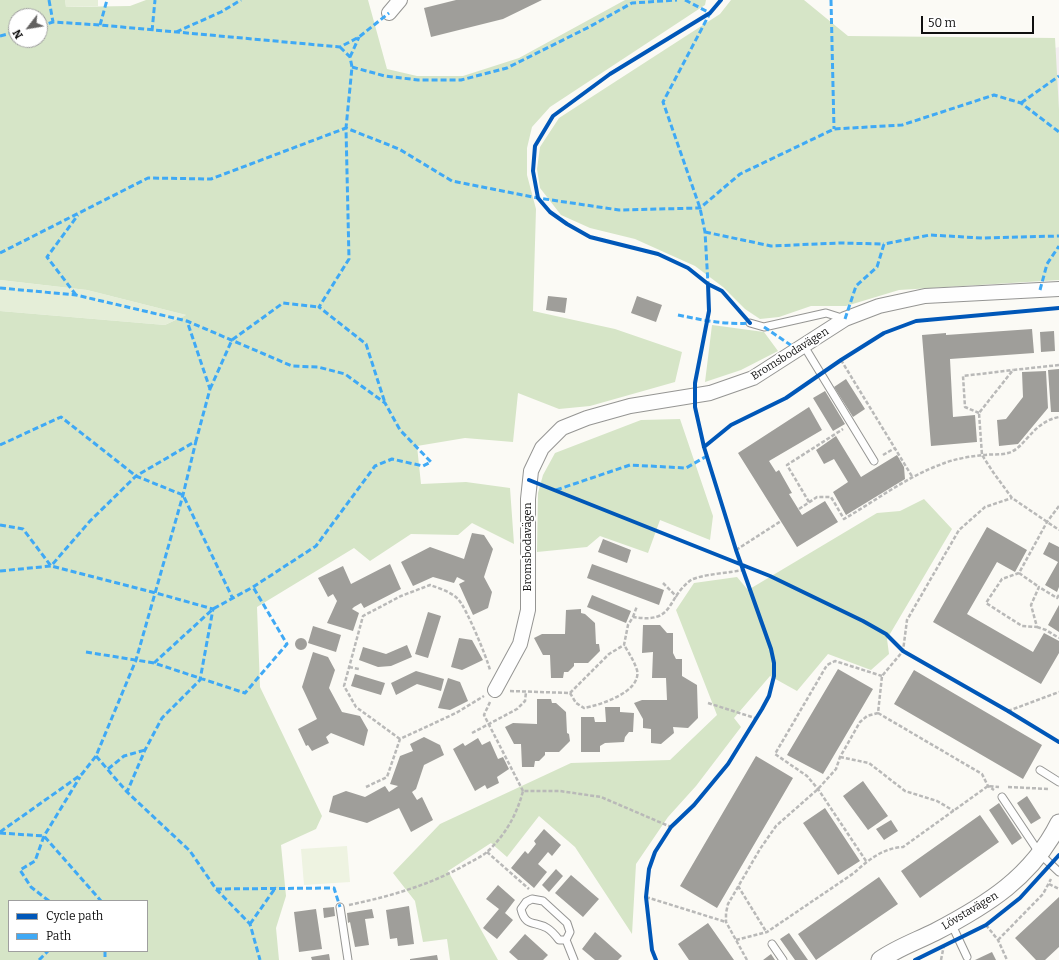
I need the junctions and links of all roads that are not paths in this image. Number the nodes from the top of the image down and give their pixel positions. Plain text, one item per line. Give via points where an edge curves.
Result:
1 (400, 0) edge
2 (389, 13) dead end
3 (1059, 289) edge
4 (845, 319) junction
5 (750, 323) dead end
6 (804, 346) junction
7 (874, 460) dead end
8 (495, 690) road end
9 (1040, 770) dead end
10 (1059, 782) edge
11 (1002, 797) dead end
12 (1059, 823) edge
13 (1040, 854) junction
14 (1059, 872) edge
15 (340, 907) road end
16 (951, 923) junction
17 (566, 940) junction
18 (772, 944) dead end
19 (967, 957) dead end
20 (348, 960) edge
21 (574, 960) edge
22 (783, 960) edge
23 (880, 960) edge

1 - 2 street
3 - 4 street, Bromsbodavägen via 925,296 879,306
4 - 5 lane via 826,313 764,327
4 - 6 street, Bromsbodavägen
6 - 7 lane
6 - 8 street, Bromsbodavägen via 753,378 710,393 630,406 587,418 562,428 542,448 529,480 528,610 520,644
9 - 10 lane
11 - 13 lane
12 - 13 street, Lövstavägen
13 - 14 lane
13 - 16 street, Lövstavägen via 1020,878 990,901
15 - 20 lane
16 - 19 lane
16 - 23 street, Lövstavägen
17 - 17 lane via 559,940 547,928 531,924 523,916 521,909 526,902 532,899 543,901 567,923 570,932
17 - 21 lane
18 - 22 lane

